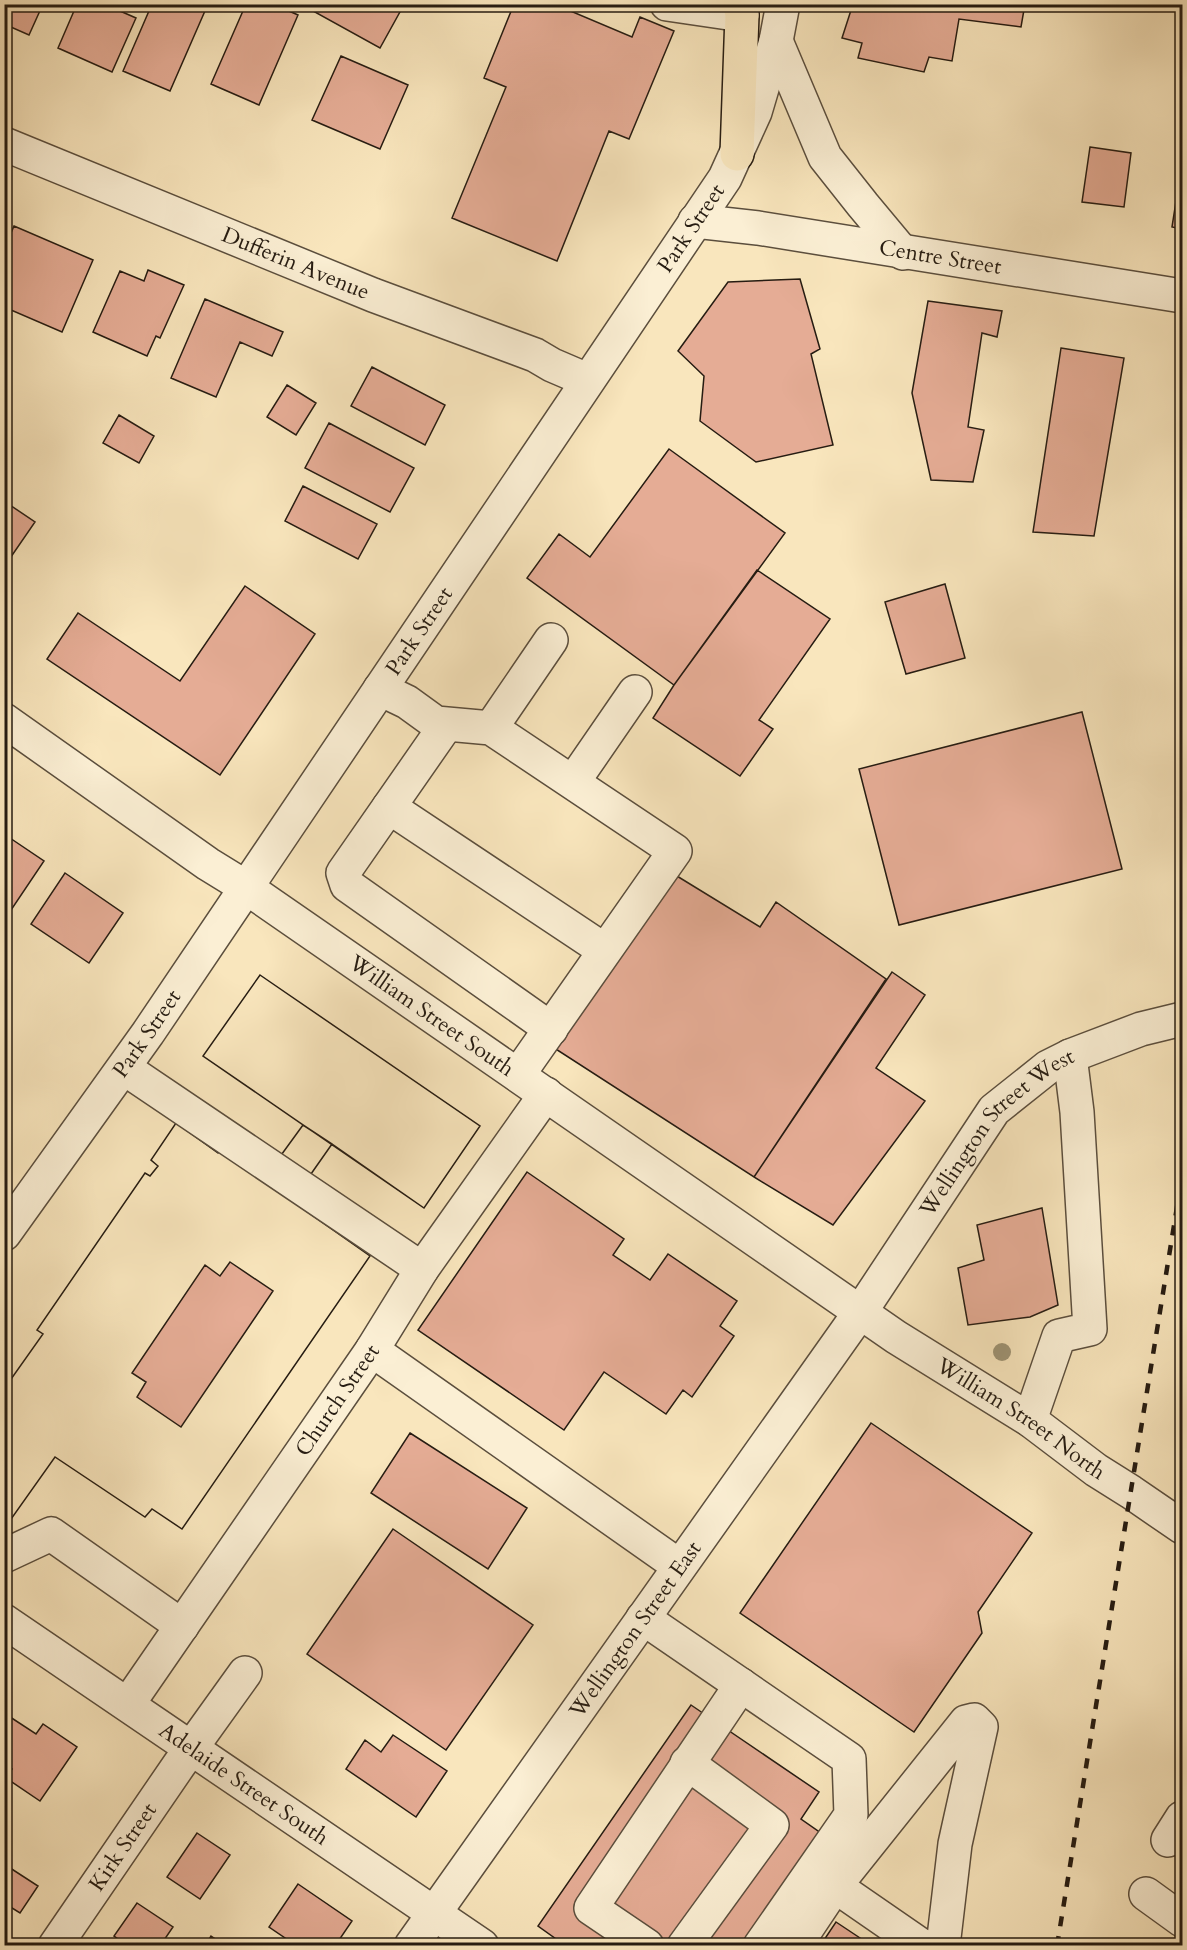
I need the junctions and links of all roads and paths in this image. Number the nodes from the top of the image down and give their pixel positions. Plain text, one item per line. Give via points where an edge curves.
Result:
1 (667, 4) edge
2 (783, 4) edge
3 (741, 10) edge
4 (776, 41) junction
5 (4, 144) edge
6 (737, 154) junction
7 (695, 221) junction
8 (903, 252) junction
9 (1182, 296) edge
10 (587, 380) junction
11 (551, 640) dead end
12 (380, 689) junction
13 (635, 692) dead end
14 (4, 720) edge
15 (446, 724) junction
16 (491, 728) junction
17 (573, 782) junction
18 (389, 807) junction
19 (247, 888) junction
20 (604, 950) junction
21 (1182, 1018) edge
22 (551, 1029) junction
23 (1070, 1056) junction
24 (124, 1068) junction
25 (518, 1075) junction
26 (546, 1094) junction
27 (4, 1234) edge
28 (422, 1269) junction
29 (861, 1311) junction
30 (372, 1350) junction
31 (1030, 1420) junction
32 (1182, 1527) edge
33 (4, 1556) edge
34 (679, 1566) junction
35 (643, 1618) junction
36 (4, 1621) edge
37 (182, 1626) junction
38 (245, 1672) dead end
39 (741, 1685) junction
40 (128, 1704) junction
41 (191, 1748) junction
42 (687, 1763) junction
43 (835, 1886) junction
44 (1146, 1894) dead end
45 (434, 1912) junction
46 (1182, 1920) edge
47 (55, 1946) edge
48 (411, 1946) edge
49 (482, 1946) edge
50 (646, 1946) edge
51 (684, 1946) edge
52 (760, 1946) edge
53 (795, 1946) edge
54 (922, 1946) edge
55 (943, 1946) edge

1 - 3 street
2 - 4 street, Park Street
3 - 6 main road
4 - 6 street, Park Street via 755,112
4 - 8 street via 825,157
5 - 10 street, Dufferin Avenue via 373,295 535,355
6 - 7 street, Park Street
7 - 8 street, Centre Street
7 - 10 street, Park Street
8 - 9 street, Centre Street
10 - 12 street, Park Street
11 - 16 street
12 - 15 street via 436,723
12 - 19 street, Park Street
13 - 17 street
14 - 19 street, William Street South
15 - 16 street
15 - 18 street
16 - 17 street
17 - 20 street via 675,851
18 - 20 street
18 - 22 street via 344,873 347,885
19 - 24 street, Park Street
19 - 25 street, William Street South
20 - 22 street
21 - 23 street, Wellington Street West
22 - 25 street
23 - 29 street, Wellington Street West via 1048,1067 994,1110
23 - 31 street via 1090,1329 1059,1336
24 - 27 street, Park Street
24 - 28 street
25 - 26 street, William Street South
26 - 28 street, Church Street
26 - 29 street, William Street South
28 - 30 street, Church Street
29 - 31 street, William Street North
29 - 34 street, Wellington Street East
30 - 34 street
30 - 37 street, Church Street
31 - 32 street, William Street North
33 - 37 street via 51,1534
34 - 35 street, Wellington Street East
35 - 39 street
35 - 45 street, Wellington Street East
36 - 40 street, Adelaide Street South
37 - 40 street, Church Street
38 - 41 street, Kirk Street
39 - 42 street
39 - 52 street via 849,1759 851,1815
40 - 41 street, Adelaide Street South
41 - 45 street, Adelaide Street South
41 - 47 street, Kirk Street
42 - 50 street via 591,1908
42 - 51 street via 772,1825
43 - 53 street
43 - 54 street
43 - 55 street via 966,1722 974,1720 981,1727 955,1844
44 - 46 street
45 - 48 street, Wellington Street East
45 - 49 street, Adelaide Street South

